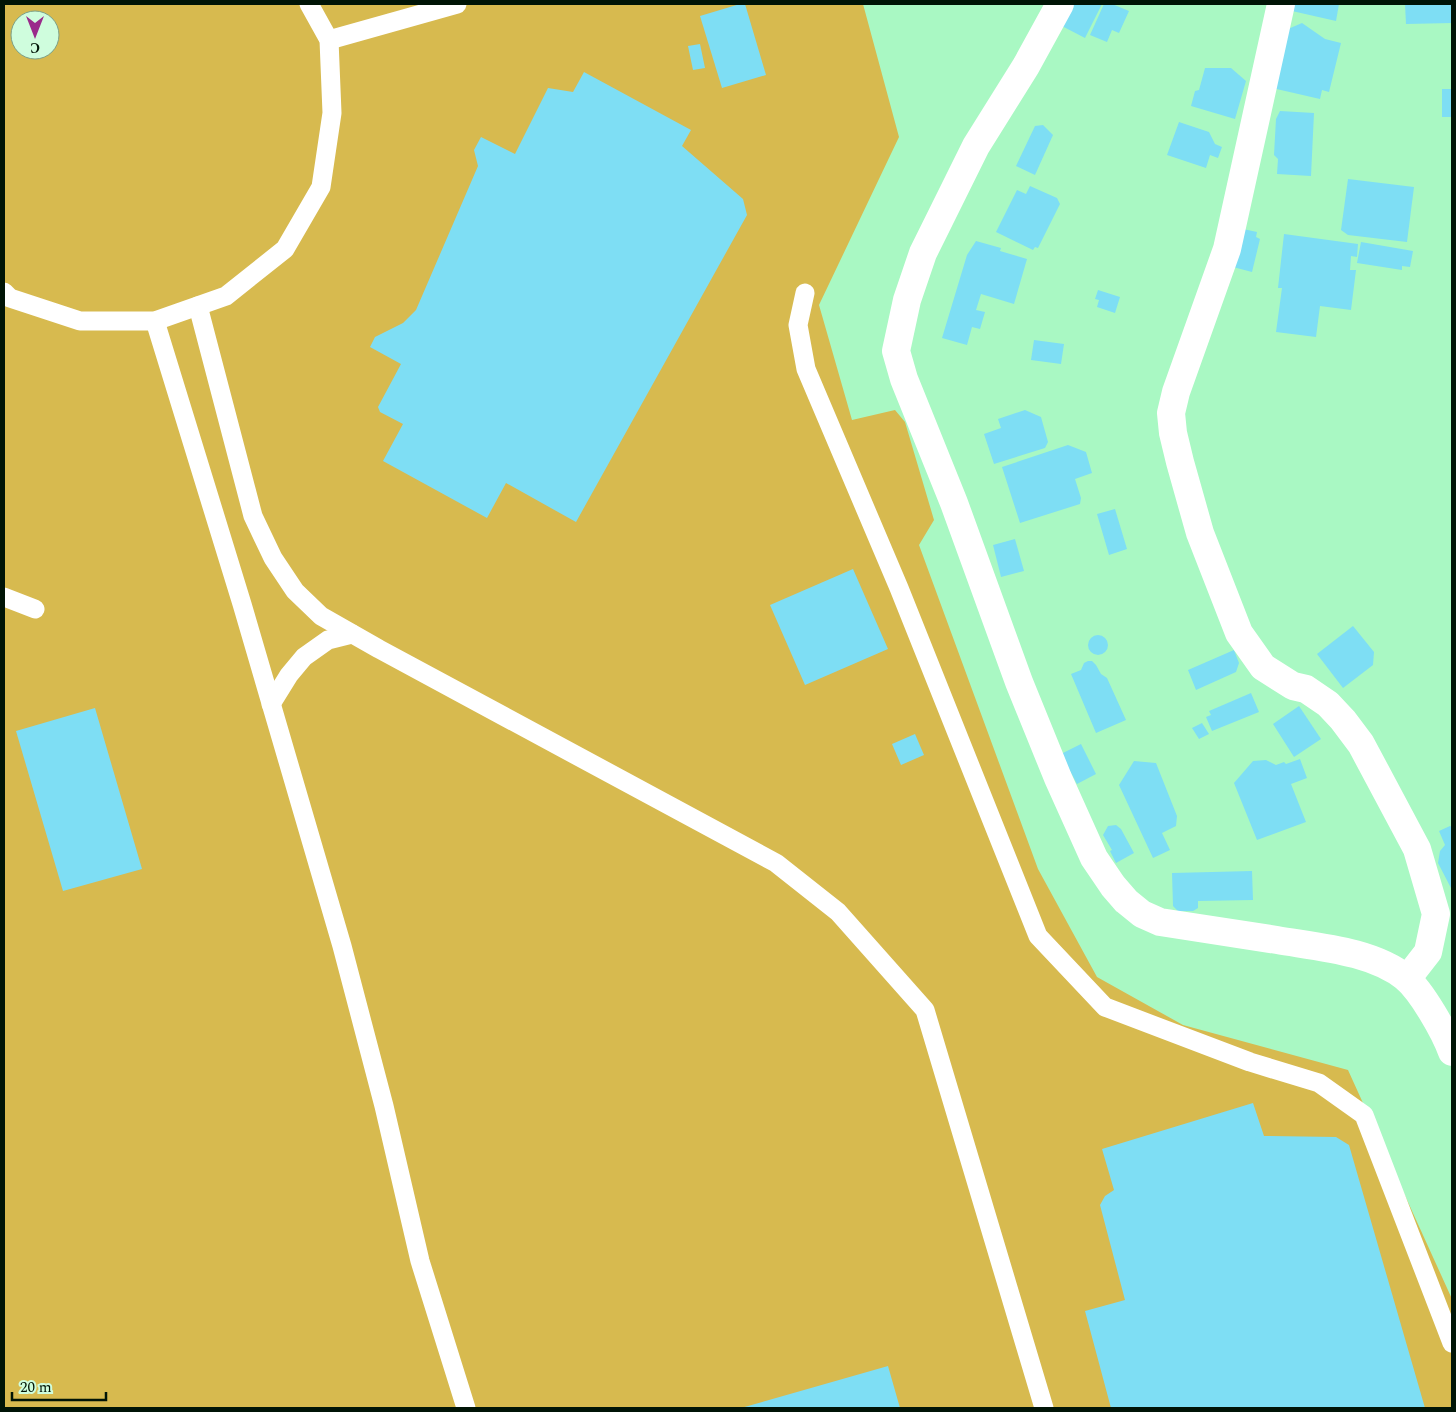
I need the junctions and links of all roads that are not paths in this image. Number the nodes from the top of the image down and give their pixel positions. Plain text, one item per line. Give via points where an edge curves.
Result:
1 (309, 4) edge
2 (457, 4) edge
3 (1060, 4) edge
4 (1281, 4) edge
5 (329, 40) junction
6 (805, 294) dead end
7 (6, 300) edge
8 (198, 306) junction
9 (155, 321) junction
10 (4, 597) edge
11 (35, 608) dead end
12 (352, 634) junction
13 (271, 704) junction
14 (1407, 979) junction
15 (1452, 1052) edge
16 (1452, 1343) edge
17 (466, 1408) edge
18 (1044, 1408) edge

1 - 5 lane
2 - 5 lane
3 - 14 street via 976,146 923,253 907,300 896,351 904,379 1058,778 1094,858 1113,886 1142,914 1160,922 1364,957
4 - 14 street via 1228,250 1176,392 1171,413 1173,433 1200,533 1239,633 1263,667 1293,686 1306,689 1328,704 1343,720 1361,744 1417,849 1436,914 1428,952
5 - 8 lane via 332,113 321,187 285,250 226,296
6 - 16 lane via 798,325 806,369 902,597 1038,936 1105,1007 1250,1062 1319,1083 1364,1115
7 - 9 lane via 80,321
8 - 9 lane
8 - 12 lane via 252,516 273,558 295,591 321,616
9 - 13 lane
10 - 11 lane
12 - 13 lane via 328,640 304,657
12 - 18 lane via 776,863 838,912 925,1010
13 - 17 lane via 342,946 420,1261
14 - 15 street via 1428,1006

